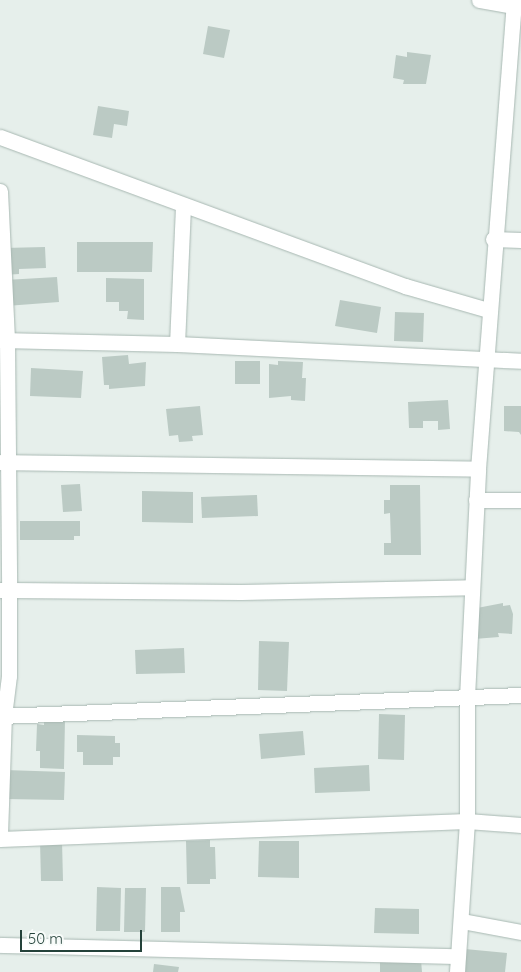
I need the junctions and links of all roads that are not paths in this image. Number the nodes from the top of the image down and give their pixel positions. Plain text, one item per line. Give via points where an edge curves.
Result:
1 (479, 0) edge
2 (513, 3) edge
3 (0, 138) edge
4 (0, 191) edge
5 (183, 205) junction
6 (0, 214) edge
7 (493, 239) junction
8 (521, 240) edge
9 (488, 310) junction
10 (3, 340) edge
11 (177, 344) junction
12 (486, 361) junction
13 (521, 361) edge
14 (4, 462) edge
15 (478, 469) junction
16 (476, 500) junction
17 (521, 500) edge
18 (472, 587) junction
19 (4, 590) edge
20 (521, 695) edge
21 (468, 697) junction
22 (2, 716) edge
23 (467, 821) junction
24 (521, 825) edge
25 (0, 837) edge
26 (462, 921) junction
27 (521, 932) edge
28 (0, 945) edge
29 (458, 956) junction
30 (457, 972) edge

1 - 2 street
2 - 7 street
3 - 5 street
4 - 6 street
5 - 9 street via 405,286
5 - 11 street
6 - 10 street
7 - 8 street
7 - 9 street
9 - 12 street
10 - 11 street
10 - 14 street
11 - 12 street
12 - 13 street
12 - 15 street
14 - 15 street
14 - 19 street
15 - 16 street
16 - 17 street
16 - 18 street
18 - 19 street via 242,592
18 - 21 street
19 - 22 street via 9,676
20 - 21 street
21 - 22 street
21 - 23 street
22 - 25 street
23 - 24 street
23 - 25 street
23 - 26 street
26 - 27 street
26 - 29 street
28 - 29 street
29 - 30 street

